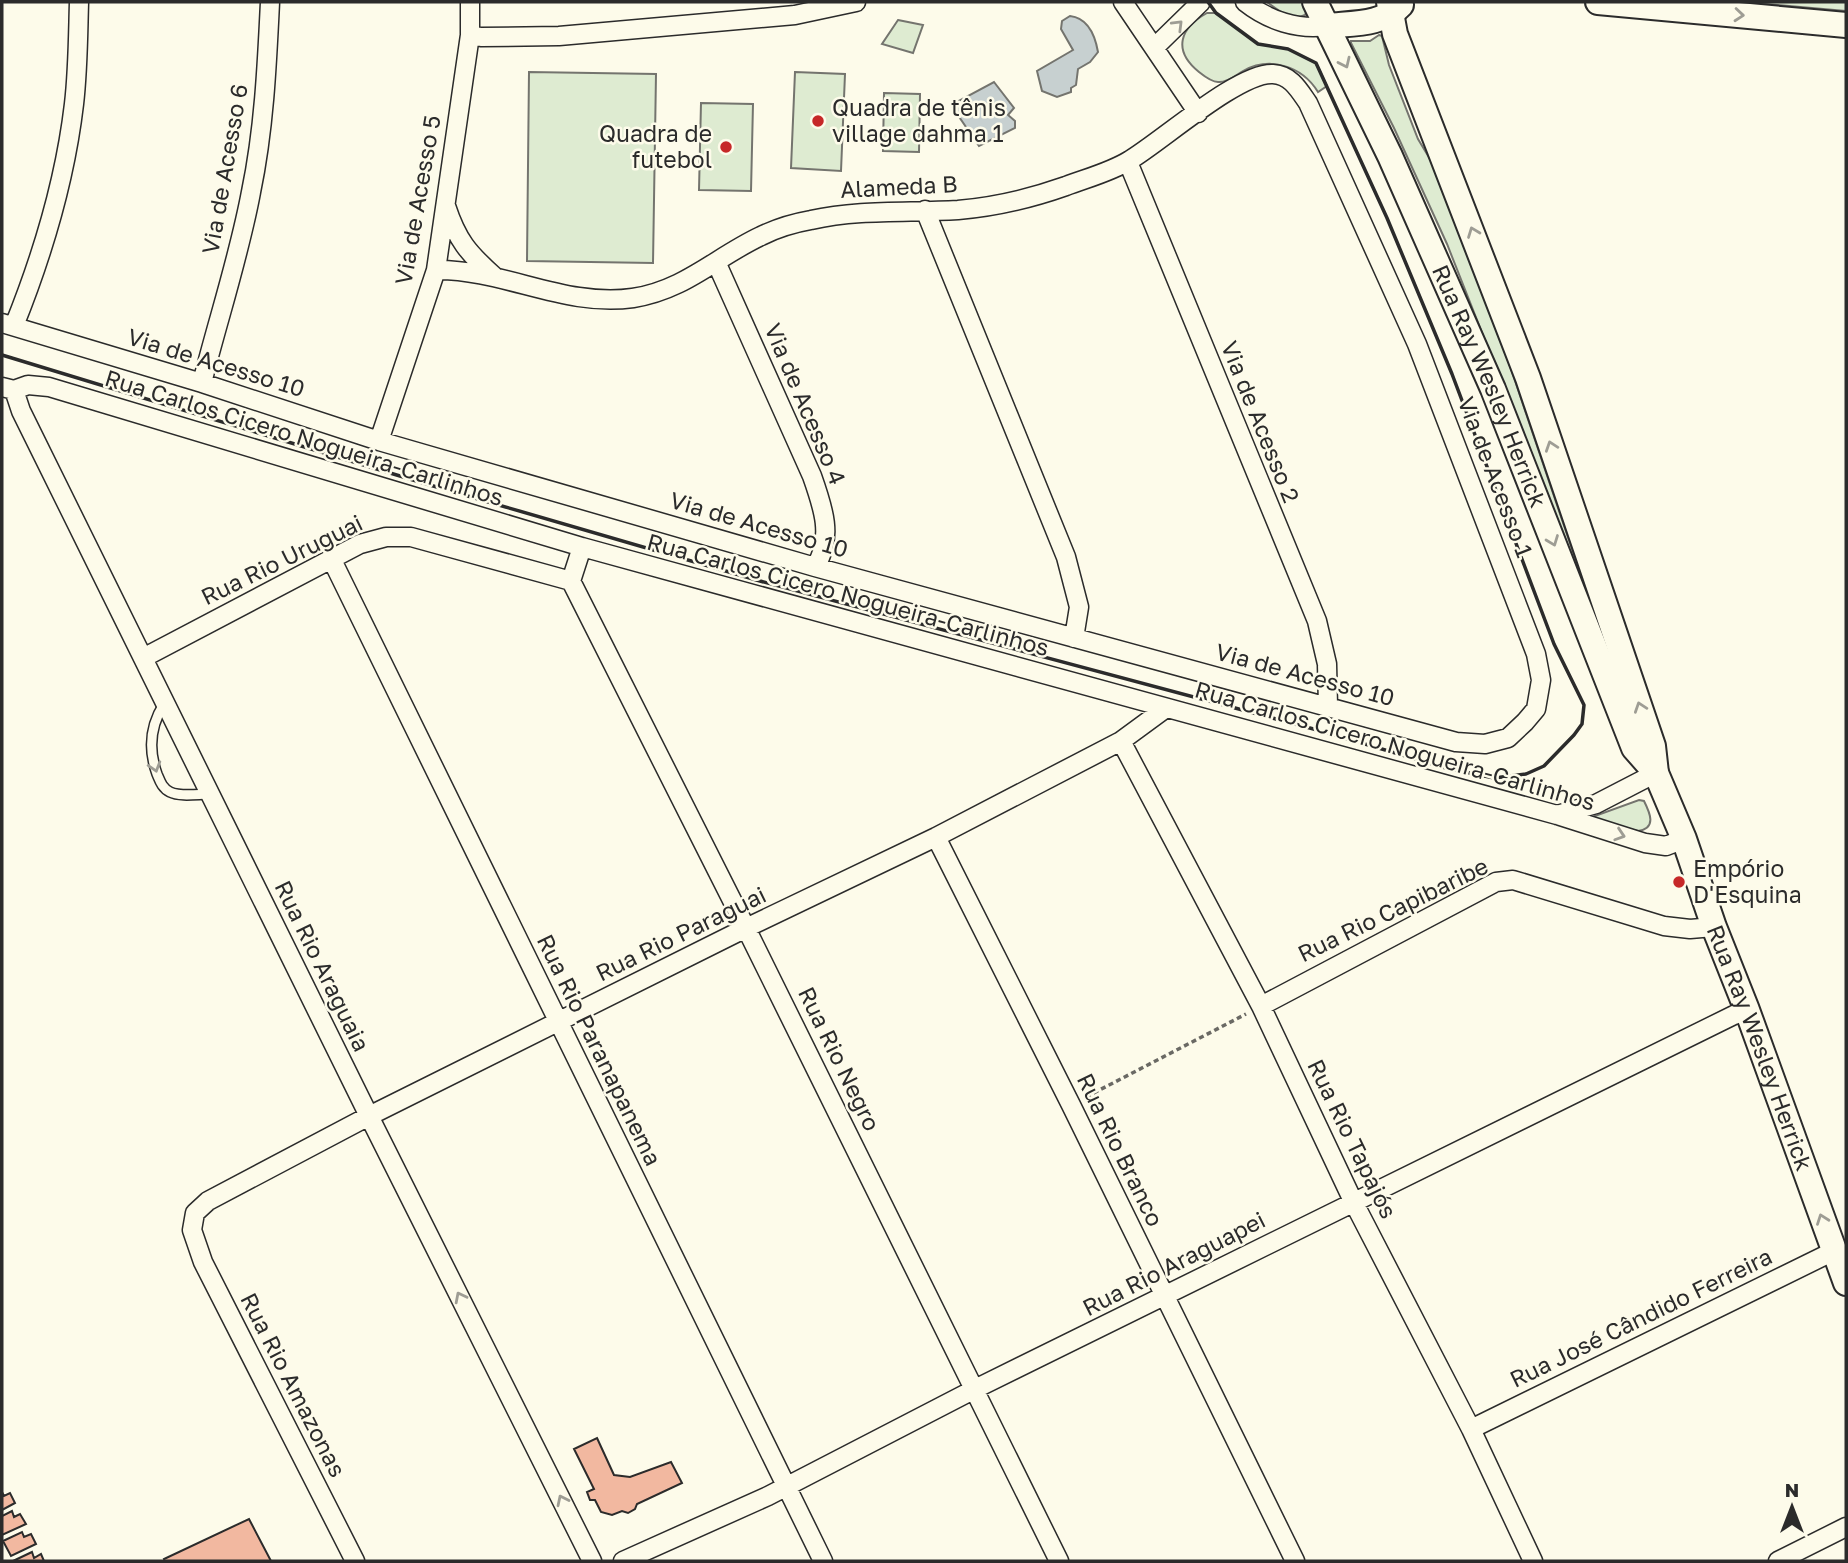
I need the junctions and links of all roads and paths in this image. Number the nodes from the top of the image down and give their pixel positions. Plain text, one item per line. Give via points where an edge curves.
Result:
1 (79, 2) edge
2 (270, 2) edge
3 (470, 2) edge
4 (856, 2) edge
5 (1123, 2) edge
6 (1201, 2) edge
7 (1245, 2) edge
8 (1315, 2) edge
9 (1598, 2) edge
10 (1394, 6) edge
11 (1327, 26) junction
12 (1846, 26) edge
13 (470, 35) junction
14 (1154, 48) junction
15 (1293, 82) joint
16 (1198, 113) junction
17 (1128, 162) junction
18 (444, 203) junction
19 (925, 211) junction
20 (717, 264) junction
21 (436, 270) junction
22 (495, 276) junction
23 (8, 325) edge
24 (202, 383) junction
25 (8, 388) edge
26 (379, 441) junction
27 (582, 547) junction
28 (332, 560) junction
29 (815, 567) junction
30 (571, 581) junction
31 (1074, 638) junction
32 (143, 658) junction
33 (165, 702) junction
34 (1328, 706) junction
35 (1166, 708) junction
36 (1508, 738) joint
37 (1121, 741) junction
38 (1656, 773) junction
39 (210, 793) junction
40 (1557, 815) junction
41 (936, 837) junction
42 (1684, 839) junction
43 (746, 928) junction
44 (1714, 928) junction
45 (1261, 1006) junction
46 (1747, 1010) junction
47 (558, 1022) junction
48 (1071, 1105) junction
49 (369, 1116) junction
50 (1353, 1201) junction
51 (192, 1230) joint
52 (1834, 1251) junction
53 (1846, 1283) edge
54 (1165, 1297) junction
55 (975, 1389) junction
56 (1471, 1429) junction
57 (787, 1486) junction
58 (1846, 1527) edge
59 (355, 1561) edge
60 (592, 1561) edge
61 (623, 1561) edge
62 (823, 1561) edge
63 (1059, 1561) edge
64 (1295, 1561) edge
65 (1533, 1561) edge
66 (1778, 1561) edge

1 - 23 street via 74,103 63,175 42,253
2 - 24 street, Via de Acesso 6 via 252,191
3 - 13 street, Via de Acesso 5
4 - 13 street via 795,15 559,36
5 - 14 street
14 -> 6 street
7 - 11 street via 1289,24
8 - 11 street, Rua Ray Wesley Herrick
9 -> 12 street
10 - 11 street via 1372,21
38 -> 10 street, Rua Ray Wesley Herrick via 1653,746 1528,378 1395,34
11 -> 38 street, Rua Ray Wesley Herrick via 1493,389 1634,748
13 - 18 street, Via de Acesso 5
14 - 16 street
15 - 16 street, Alameda B via 1275,74 1258,75
15 - 36 street, Via de Acesso 1 via 1308,103 1417,344 1536,654 1541,680 1535,709
16 - 17 street, Alameda B
17 - 19 street, Alameda B via 1018,200
17 - 34 street, Via de Acesso 2 via 1317,621 1327,664
18 - 21 street, Via de Acesso 5
18 - 22 street, Alameda B via 463,247
19 - 20 street, Alameda B via 858,211 808,220 762,235
19 - 31 street via 1066,557 1079,607
20 - 22 street, Alameda B via 672,288 632,298 579,298
20 - 29 street, Via de Acesso 4 via 824,511 826,544
21 - 22 street, Alameda B
21 - 26 street, Via de Acesso 5
23 - 24 street, Via de Acesso 10
24 - 26 street, Via de Acesso 10
25 - 27 street, Rua Carlos Cicero Nogueira-Carlinhos via 49,387
25 - 32 street, Rua Rio Araguaia
26 - 29 street, Via de Acesso 10
27 - 30 street
27 - 35 street, Rua Carlos Cicero Nogueira-Carlinhos
28 - 30 street, Rua Rio Uruguai via 360,544 411,537
28 - 32 street, Rua Rio Uruguai
28 - 47 street, Rua Rio Paranapanema
29 - 31 street, Via de Acesso 10
30 - 43 street, Rua Rio Negro
31 - 34 street, Via de Acesso 10
32 - 33 street, Rua Rio Araguaia
33 - 39 street, Rua Rio Araguaia
33 -> 39 lane via 151,740 162,786 171,793
34 - 36 street, Via de Acesso 10 via 1456,742 1485,744
35 - 37 street, Rua Rio Paraguai
35 - 40 street, Rua Carlos Cicero Nogueira-Carlinhos
37 - 41 street, Rua Rio Paraguai
37 - 45 street, Rua Rio Tapajós
38 - 40 street via 1596,804
38 - 42 street, Rua Ray Wesley Herrick
39 - 49 street, Rua Rio Araguaia
40 -> 42 street, Rua Carlos Cicero Nogueira-Carlinhos via 1646,843 1665,846
41 - 43 street, Rua Rio Paraguai
41 - 48 street, Rua Rio Branco
42 - 44 street, Rua Ray Wesley Herrick
43 - 47 street, Rua Rio Paraguai
43 - 55 street, Rua Rio Negro
44 - 45 street, Rua Rio Capibaribe via 1664,926 1513,880 1496,882
44 - 46 street, Rua Ray Wesley Herrick
45 - 48 path
45 - 50 street, Rua Rio Tapajós
46 - 50 street, Rua Rio Araguapei
52 -> 46 street, Rua Ray Wesley Herrick
47 - 49 street, Rua Rio Paraguai
47 - 57 street, Rua Rio Paranapanema
48 - 54 street, Rua Rio Branco
49 - 51 street, Rua Rio Paraguai via 208,1201 195,1213
60 -> 49 street, Rua Rio Araguaia
50 - 54 street, Rua Rio Araguapei
50 - 56 street, Rua Rio Tapajós
51 - 59 street, Rua Rio Amazonas via 203,1262
52 - 53 street, Rua Ray Wesley Herrick
52 - 56 street, Rua José Cândido Ferreira
54 - 55 street, Rua Rio Araguapei
54 - 64 street, Rua Rio Branco
55 - 57 street, Rua Rio Araguapei
55 - 63 street, Rua Rio Negro
56 - 65 street, Rua Rio Tapajós
57 - 61 street, Rua Rio Araguapei
57 - 62 street, Rua Rio Paranapanema
58 - 66 street

